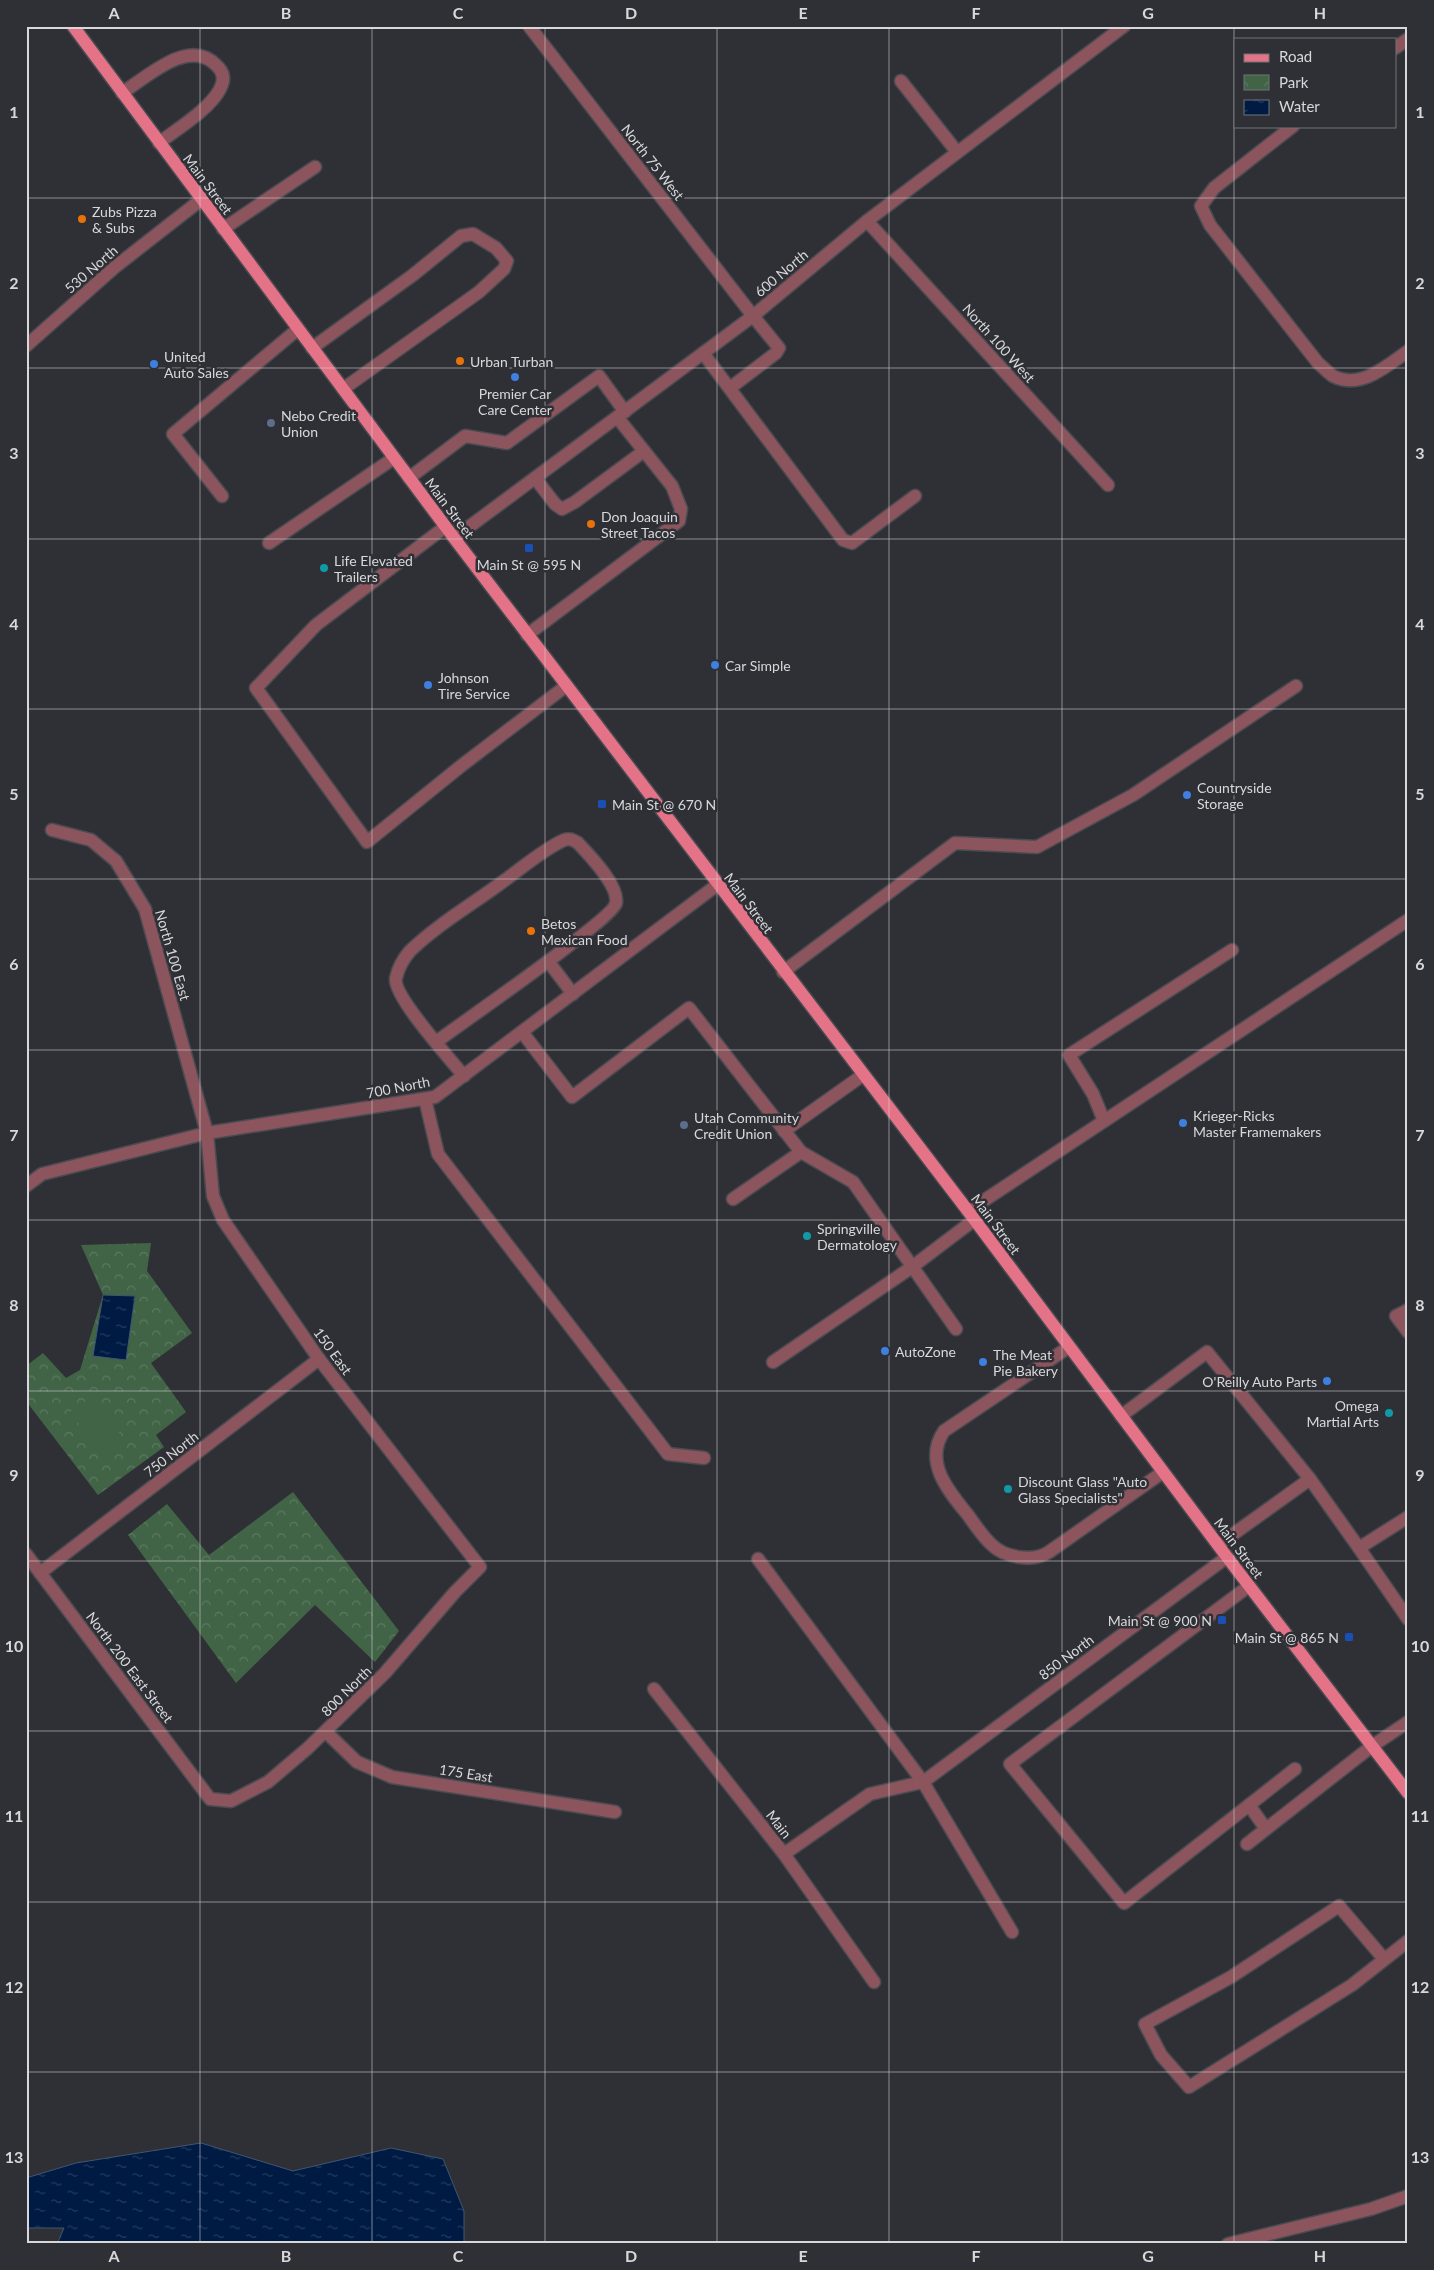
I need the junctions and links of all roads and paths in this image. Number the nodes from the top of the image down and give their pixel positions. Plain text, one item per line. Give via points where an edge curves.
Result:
1 (73, 26) edge
2 (529, 26) edge
3 (1124, 26) edge
4 (1408, 40) edge
5 (1396, 47) edge
6 (901, 81) dead end
7 (122, 93) junction
8 (1290, 128) edge
9 (159, 143) junction
10 (957, 152) junction
11 (315, 167) dead end
12 (202, 200) junction
13 (867, 221) junction
14 (223, 229) junction
15 (753, 316) junction
16 (298, 329) junction
17 (26, 346) edge
18 (312, 348) junction
19 (1408, 351) edge
20 (703, 353) junction
21 (730, 388) junction
22 (343, 389) junction
23 (621, 414) junction
24 (644, 451) junction
25 (394, 458) junction
26 (409, 478) junction
27 (535, 478) junction
28 (1108, 485) dead end
29 (222, 496) dead end
30 (915, 496) dead end
31 (445, 527) junction
32 (454, 538) junction
33 (269, 543) dead end
34 (527, 635) junction
35 (566, 686) junction
36 (1296, 686) dead end
37 (52, 830) dead end
38 (717, 885) junction
39 (1408, 920) edge
40 (1232, 950) dead end
41 (548, 960) junction
42 (783, 972) junction
43 (572, 994) junction
44 (522, 1032) junction
45 (436, 1042) junction
46 (464, 1076) junction
47 (863, 1076) junction
48 (425, 1099) junction
49 (1104, 1121) junction
50 (784, 1131) junction
51 (207, 1133) junction
52 (801, 1152) junction
53 (26, 1186) edge
54 (733, 1199) dead end
55 (971, 1216) junction
56 (912, 1267) junction
57 (1408, 1310) edge
58 (956, 1329) dead end
59 (1408, 1332) edge
60 (1069, 1347) junction
61 (319, 1358) junction
62 (773, 1362) dead end
63 (1121, 1416) junction
64 (704, 1458) dead end
65 (1163, 1472) junction
66 (1310, 1480) junction
67 (1408, 1517) edge
68 (1218, 1545) junction
69 (1358, 1548) junction
70 (26, 1554) edge
71 (1227, 1557) junction
72 (758, 1559) dead end
73 (480, 1568) joint
74 (40, 1573) junction
75 (1249, 1586) junction
76 (1408, 1619) edge
77 (654, 1689) dead end
78 (1408, 1722) edge
79 (326, 1732) junction
80 (1372, 1746) junction
81 (1295, 1769) dead end
82 (923, 1782) junction
83 (1408, 1793) edge
84 (210, 1799) joint
85 (1249, 1806) junction
86 (615, 1812) dead end
87 (1266, 1829) junction
88 (1247, 1844) dead end
89 (784, 1854) junction
90 (1012, 1932) dead end
91 (1408, 1940) edge
92 (1384, 1959) junction
93 (874, 1982) dead end
94 (1408, 2196) edge
95 (1228, 2244) edge

1 - 7 main road, Main Street
2 - 15 street, North 75 West
3 - 10 street, 600 North
4 - 5 street
6 - 10 street
7 - 9 main road, Main Street
7 - 9 street via 177,57 198,54 210,59 221,70 224,80 220,90
8 - 19 street via 1214,188 1201,206 1210,225 1318,363 1333,376 1357,382
9 - 12 main road, Main Street
10 - 13 street, 600 North
11 - 14 street
12 - 14 main road, Main Street
12 - 17 street, 530 North via 115,267
13 - 15 street, 600 North
13 - 28 street, North 100 West
14 - 16 main road, Main Street
15 - 20 street, 600 North
15 - 21 street, North 75 West via 779,348
16 - 18 main road, Main Street
16 - 29 street via 172,434
18 - 22 main road, Main Street
18 - 22 street via 461,236 473,234 496,248 507,261 504,269 479,292
20 - 21 street
20 - 23 street, 600 North
21 - 30 street via 843,540 852,543
22 - 25 main road, Main Street
23 - 24 street
23 - 26 street via 599,376 507,443 465,436
23 - 27 street, 600 North
24 - 27 street via 562,508 555,504
24 - 34 street via 672,486 681,510 678,522
25 - 26 main road, Main Street
25 - 33 street
26 - 31 main road, Main Street
27 - 32 street, 600 North
31 - 32 main road, Main Street
31 - 35 street via 316,625 256,688 367,842
32 - 34 main road, Main Street
34 - 35 main road, Main Street
35 - 38 main road, Main Street
36 - 42 street via 1133,795 1036,848 955,843
37 - 51 street, North 100 East via 91,840 116,861 145,909
38 - 42 main road, Main Street
38 - 43 street, 700 North
39 - 49 street
40 - 49 street via 1069,1055 1093,1094
41 - 43 street
41 - 45 street
41 - 45 street via 606,916 616,903 610,882 572,839 565,839 537,857 430,935 403,960 396,987
42 - 47 main road, Main Street
43 - 44 street, 700 North
44 - 46 street, 700 North
44 - 50 street via 572,1097 688,1008
45 - 46 street
46 - 48 street, 700 North via 436,1097
47 - 50 street
47 - 55 main road, Main Street
48 - 51 street, 700 North
48 - 64 street via 438,1154 668,1454
49 - 55 street
50 - 52 street
51 - 53 street, 700 North via 42,1174
51 - 61 street, 150 East via 213,1196 223,1220
52 - 54 street
52 - 56 street via 853,1182
55 - 56 street
55 - 60 main road, Main Street
56 - 58 street
56 - 62 street
57 - 59 street via 1396,1316
60 - 63 main road, Main Street
60 - 65 street via 944,1431 938,1445 937,1469 947,1490 992,1545 1002,1552 1036,1558
61 - 73 street, 150 East
61 - 74 street, 750 North
63 - 65 main road, Main Street
63 - 66 street via 1208,1352
65 - 68 main road, Main Street
66 - 68 street
66 - 69 street
67 - 69 street
68 - 71 main road, Main Street
69 - 76 street
70 - 74 street, North 200 East Street
71 - 75 main road, Main Street
71 - 82 street, 850 North
72 - 82 street
73 - 79 street, 800 North via 385,1673
74 - 84 street, North 200 East Street
75 - 80 main road, Main Street
75 - 85 street via 1010,1764 1124,1904
77 - 89 street, Main
78 - 80 street
79 - 84 street, 800 North via 268,1782 231,1801
79 - 86 street, 175 East via 357,1762 392,1777
80 - 83 main road, Main Street
80 - 87 street
81 - 85 street
82 - 89 street via 870,1794
82 - 90 street
85 - 87 street
87 - 88 street
89 - 93 street, Main
91 - 92 street
92 - 92 street via 1352,1985 1189,2087 1161,2055 1145,2024 1231,1977 1339,1906
94 - 95 street via 1371,2209

